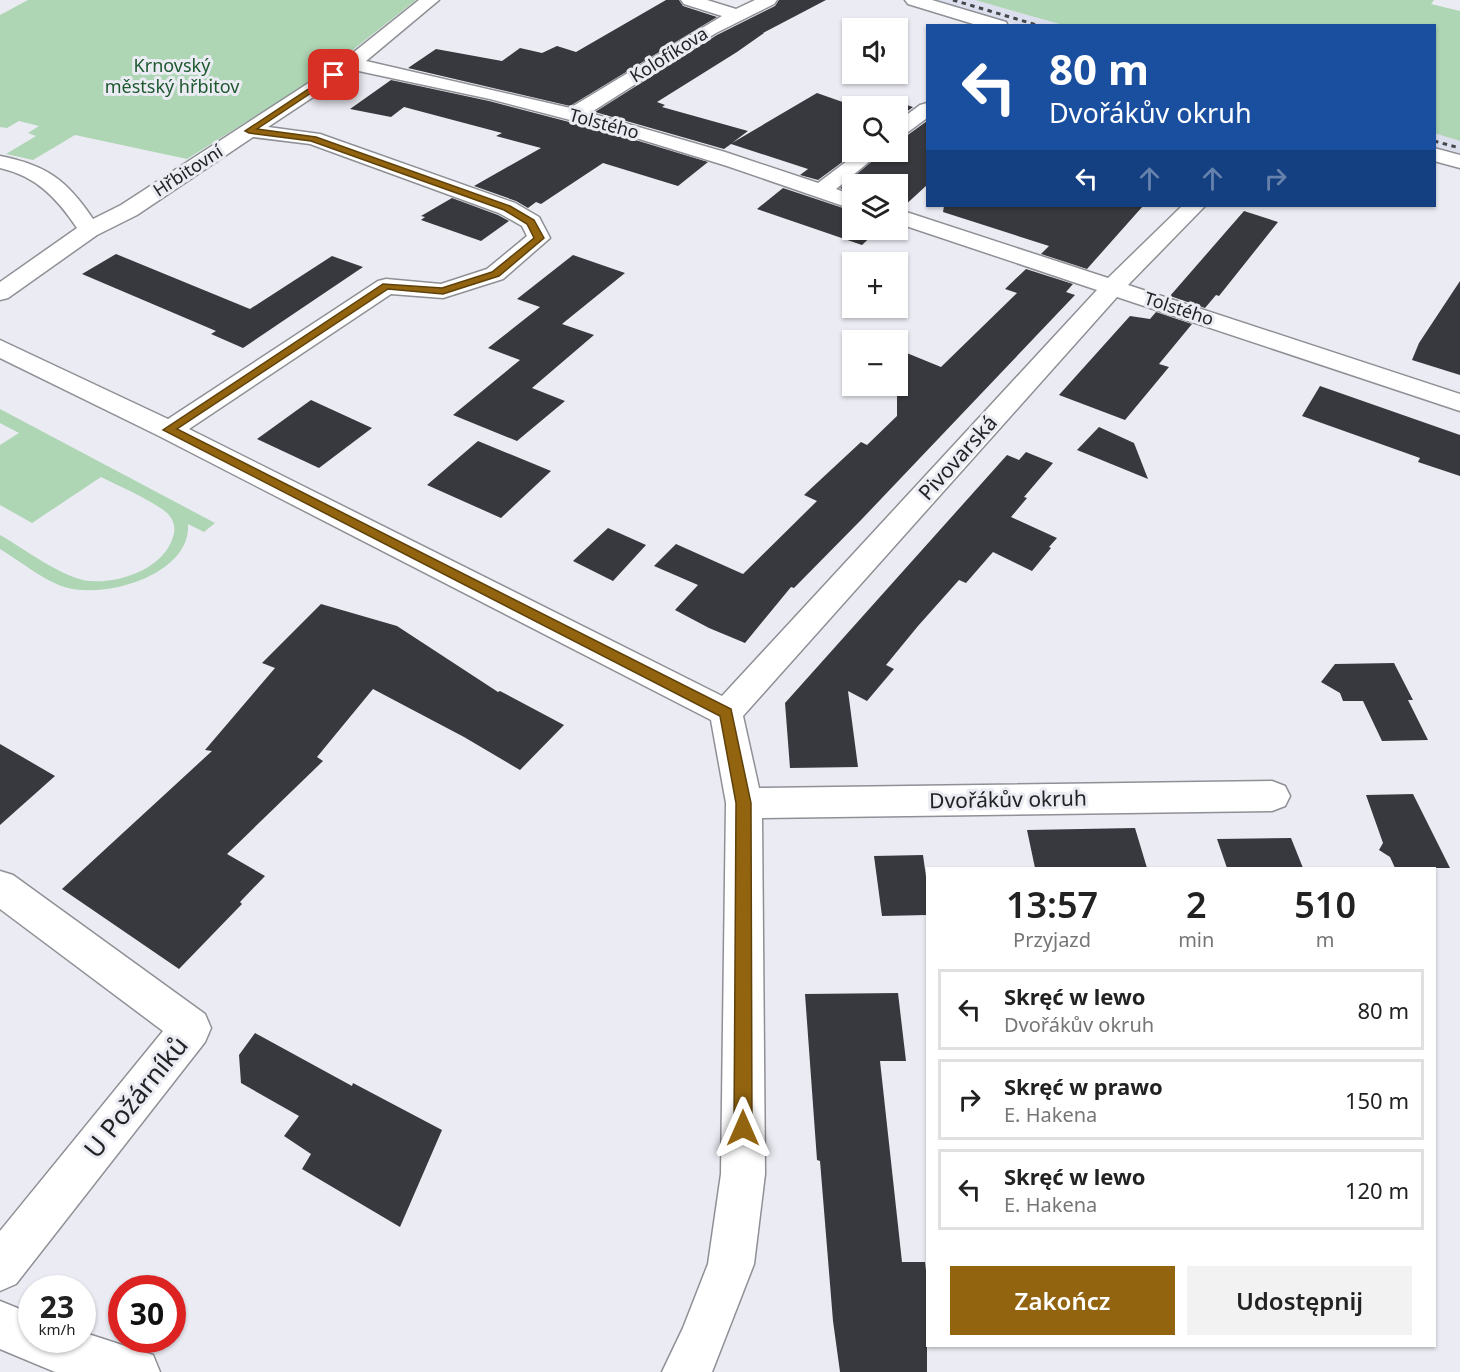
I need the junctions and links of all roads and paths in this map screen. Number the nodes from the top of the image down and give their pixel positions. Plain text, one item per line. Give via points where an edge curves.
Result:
1 (430, 0) edge
2 (690, 0) edge
3 (768, 0) edge
4 (914, 0) edge
5 (738, 16) junction
6 (993, 24) edge
7 (351, 64) junction
8 (926, 110) edge
9 (572, 115) junction
10 (908, 123) edge
11 (249, 131) junction
12 (1436, 155) edge
13 (0, 162) edge
14 (858, 162) edge
15 (1460, 162) edge
16 (820, 191) junction
17 (842, 199) edge
18 (1193, 207) edge
19 (908, 220) edge
20 (89, 230) junction
21 (1113, 287) junction
22 (0, 293) edge
23 (0, 348) edge
24 (1460, 403) edge
25 (169, 430) junction
26 (726, 713) junction
27 (1272, 796) dead end
28 (744, 803) junction
29 (0, 887) edge
30 (0, 1268) edge
31 (0, 1324) edge
32 (18, 1332) edge
33 (71, 1353) edge
34 (136, 1372) edge
35 (686, 1372) edge

1 - 7 street, Hřbitovní
2 - 5 street
3 - 5 street, Kolofíkova
4 - 6 street
5 - 9 street, Kolofíkova via 710,29
7 - 9 street, Tolstého via 466,86
7 - 11 street, Hřbitovní
8 - 10 street
9 - 16 street, Tolstého via 718,156
11 - 20 street, Hřbitovní via 129,210
11 - 25 street via 313,138 507,208 531,222 539,238 495,274 443,291 386,286
12 - 15 street
13 - 20 street via 52,181
14 - 16 street
16 - 17 street, Tolstého
18 - 21 street, Pivovarská
19 - 21 street, Tolstého
20 - 22 street, Hřbitovní
21 - 24 street, Tolstého
21 - 26 street, Pivovarská
23 - 25 street
25 - 26 street
26 - 28 street
27 - 28 street, Dvořákův okruh
28 - 35 street via 743,1174 731,1264
29 - 30 street, U Požárníků via 192,1028
31 - 32 street
33 - 34 street

